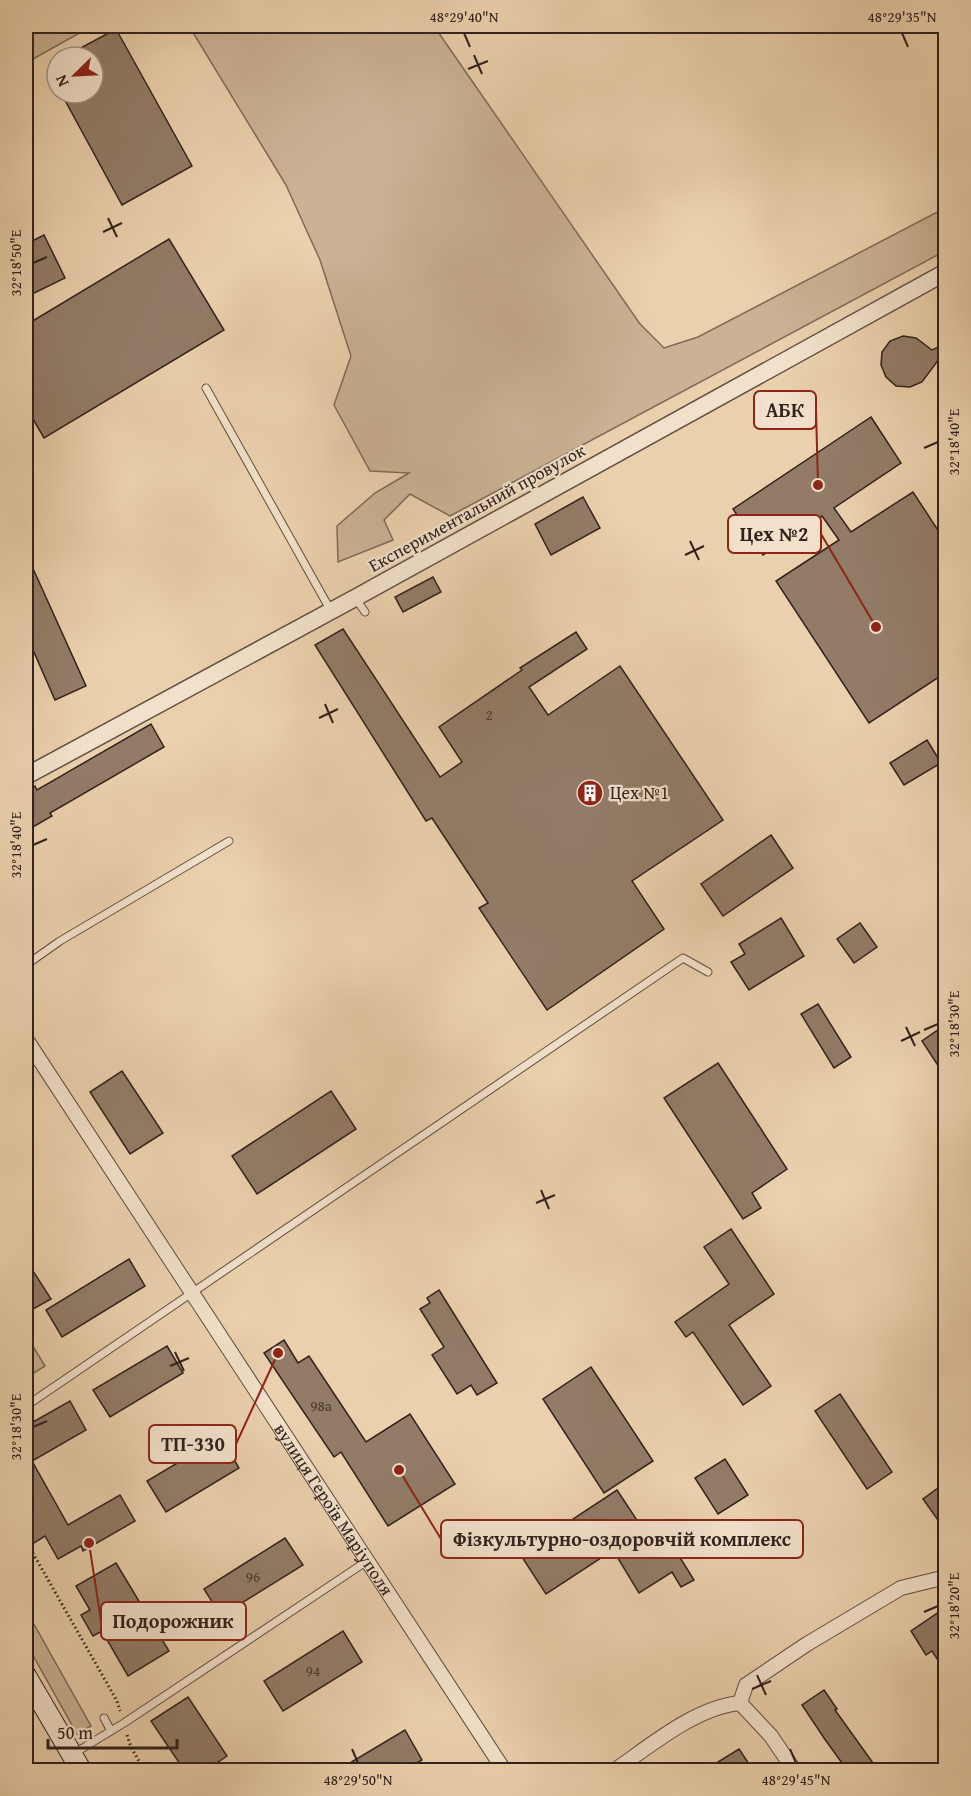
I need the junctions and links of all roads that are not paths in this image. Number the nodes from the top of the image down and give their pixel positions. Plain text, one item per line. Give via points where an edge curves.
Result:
1 (945, 272) edge
2 (206, 388) dead end
3 (355, 598) junction
4 (331, 611) junction
5 (365, 612) dead end
6 (26, 776) edge
7 (229, 841) dead end
8 (26, 965) edge
9 (708, 972) dead end
10 (26, 1039) edge
11 (193, 1293) junction
12 (26, 1406) edge
13 (368, 1560) junction
14 (945, 1577) edge
15 (26, 1676) edge
16 (740, 1702) junction
17 (104, 1718) dead end
18 (111, 1731) junction
19 (76, 1763) edge
20 (504, 1770) edge
21 (615, 1770) edge
22 (794, 1770) edge

1 - 3 street, Експериментальний провулок
2 - 4 lane
3 - 4 street, Експериментальний провулок
3 - 5 lane
4 - 6 street, Експериментальний провулок
7 - 8 lane
9 - 11 lane via 683,958
10 - 11 street, вулиця Героїв Маріуполя
11 - 12 lane
11 - 13 street, вулиця Героїв Маріуполя
13 - 18 lane
13 - 20 street, вулиця Героїв Маріуполя
14 - 16 street via 901,1588 807,1644 746,1685
15 - 19 main road
16 - 21 street via 696,1717
16 - 22 street via 771,1736
17 - 18 lane
18 - 19 lane

